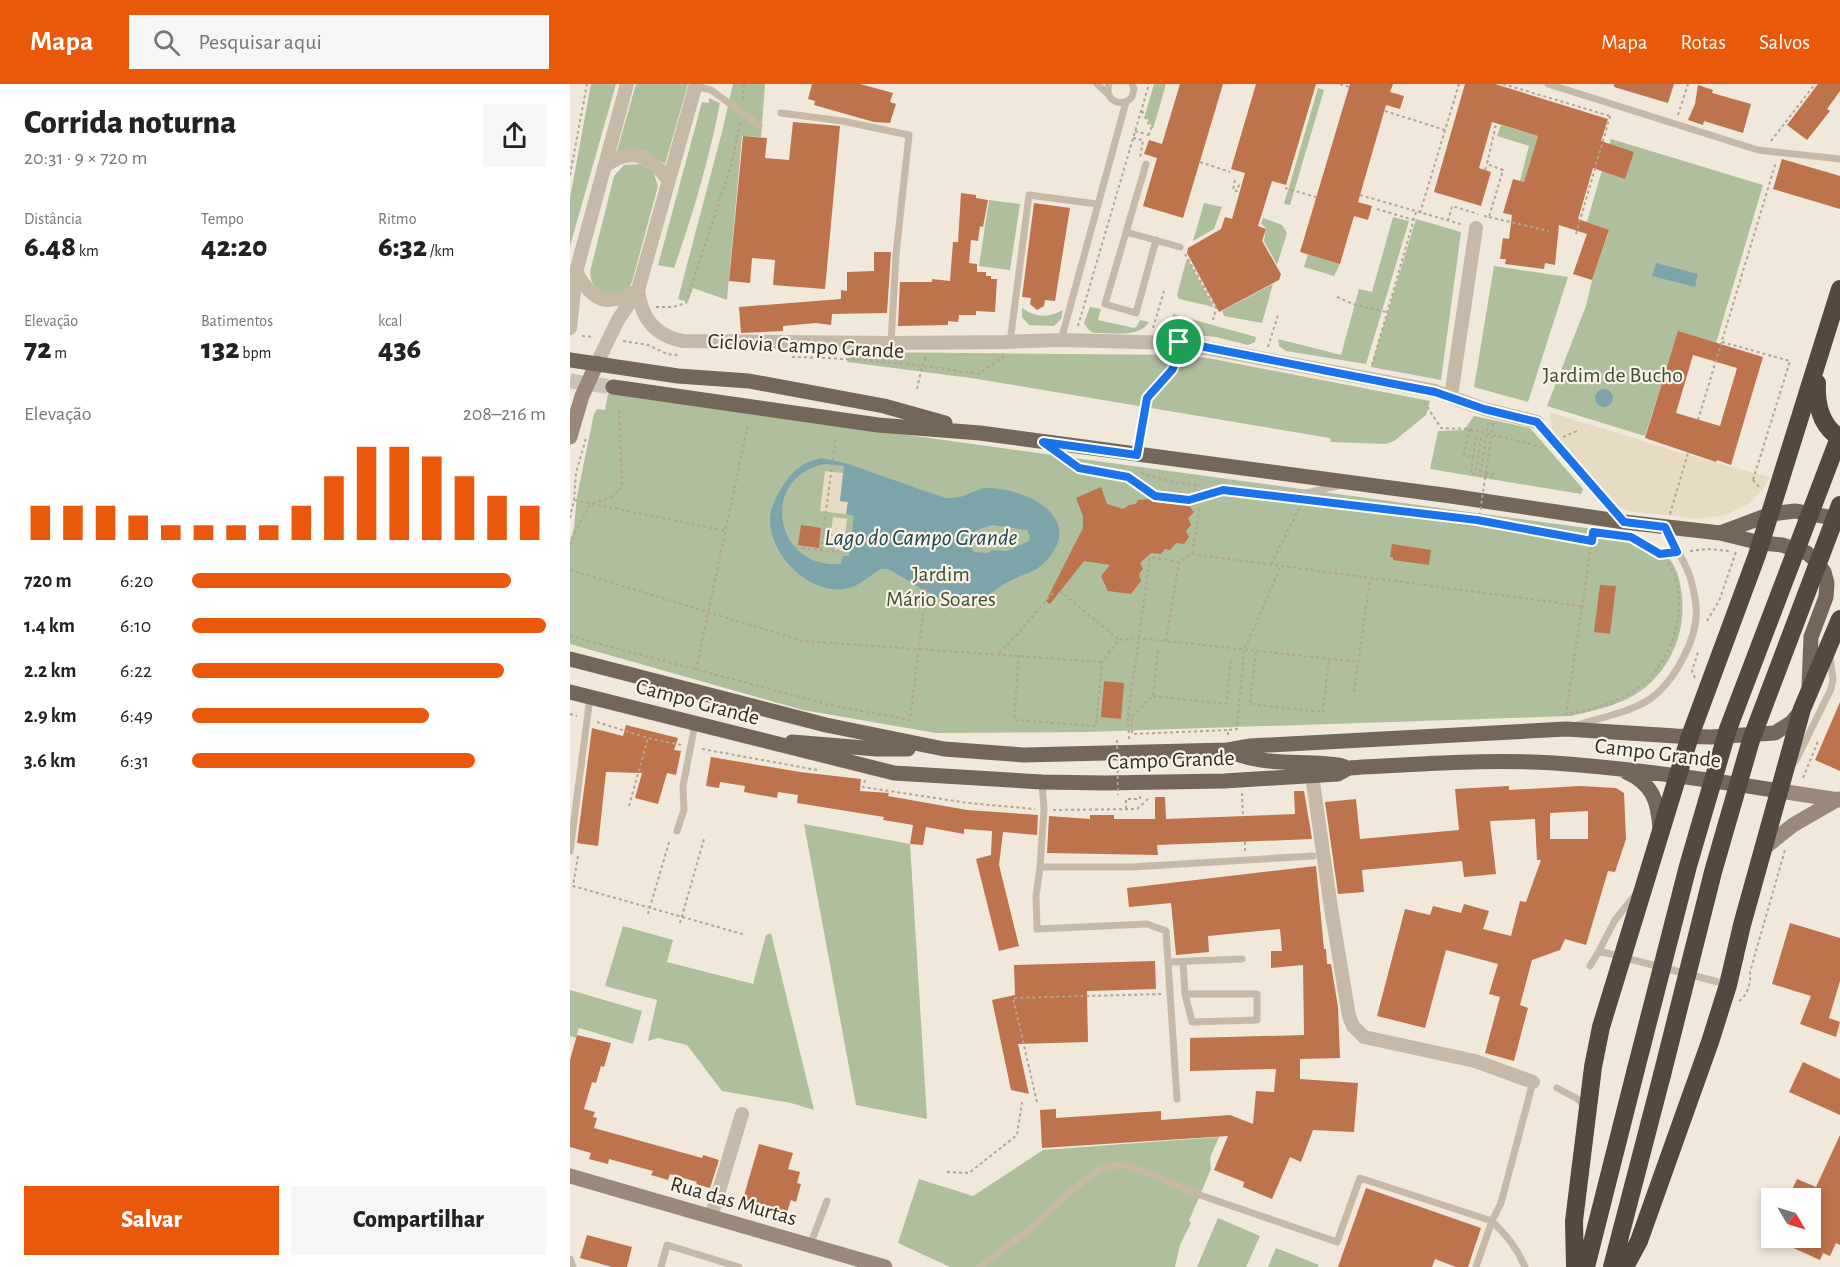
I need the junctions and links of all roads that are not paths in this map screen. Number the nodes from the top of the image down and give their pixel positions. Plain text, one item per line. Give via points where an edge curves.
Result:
1 (627, 84) edge
2 (1097, 84) edge
3 (1109, 84) edge
4 (1133, 84) edge
5 (1548, 84) edge
6 (695, 85) edge
7 (1108, 94) junction
8 (1126, 102) junction
9 (781, 113) dead end
10 (759, 125) dead end
11 (1840, 159) edge
12 (1146, 164) road end
13 (604, 167) junction
14 (668, 180) junction
15 (1097, 204) junction
16 (1470, 226) road end
17 (1126, 232) junction
18 (1156, 240) junction
19 (1180, 249) road end
20 (573, 275) edge
21 (1840, 289) edge
22 (638, 290) junction
23 (570, 328) edge
24 (1061, 340) junction
25 (1010, 342) junction
26 (891, 343) junction
27 (570, 360) edge
28 (1819, 360) junction
29 (597, 363) junction
30 (613, 387) tunnel mouth
31 (1451, 396) junction
32 (1537, 422) joint
33 (980, 433) junction
34 (1840, 436) edge
35 (570, 437) edge
36 (1043, 442) junction
37 (1349, 484) junction
38 (1840, 505) edge
39 (1771, 514) junction
40 (1840, 519) edge
41 (1667, 521) junction
42 (1624, 522) junction
43 (1720, 533) junction
44 (1761, 543) junction
45 (1840, 619) edge
46 (1829, 645) junction
47 (570, 659) edge
48 (570, 692) edge
49 (590, 697) junction
50 (1805, 701) junction
51 (695, 724) junction
52 (1566, 729) junction
53 (1690, 736) junction
54 (765, 742) junction
55 (944, 749) junction
56 (1228, 750) junction
57 (1349, 768) junction
58 (1621, 769) junction
59 (1312, 775) junction
60 (1677, 775) junction
61 (1042, 782) junction
62 (1780, 791) junction
63 (1839, 800) edge
64 (675, 831) road end
65 (1660, 833) junction
66 (1763, 849) junction
67 (570, 851) edge
68 (1313, 856) dead end
69 (1040, 867) junction
70 (1644, 884) junction
71 (1599, 951) junction
72 (1622, 957) junction
73 (1242, 959) dead end
74 (1168, 962) junction
75 (1183, 962) junction
76 (1590, 966) dead end
77 (1728, 985) junction
78 (1185, 994) junction
79 (1533, 1082) joint
80 (1557, 1088) dead end
81 (1177, 1099) dead end
82 (1589, 1112) junction
83 (742, 1114) dead end
84 (570, 1176) edge
85 (827, 1201) dead end
86 (711, 1217) junction
87 (1492, 1221) junction
88 (810, 1245) junction
89 (570, 1259) edge
90 (573, 1267) edge
91 (661, 1267) edge
92 (739, 1267) edge
93 (885, 1267) edge
94 (980, 1267) edge
95 (1476, 1267) edge
96 (1525, 1267) edge
97 (1575, 1267) edge
98 (1586, 1267) edge
99 (1612, 1267) edge
100 (1625, 1267) edge

1 - 13 street
2 - 7 lane
3 - 7 lane
4 - 8 lane via 1132,96
5 - 11 lane via 1763,151
6 - 10 lane via 711,90
6 - 14 street
7 - 8 lane via 1117,103
8 - 15 lane
9 - 26 lane via 909,135
12 - 17 lane
13 - 14 street via 621,157 636,156 653,162
13 - 20 street
14 - 22 street
15 - 24 lane
15 - 25 lane via 1029,195
16 - 31 street
17 - 18 lane
17 - 18 lane via 1105,304 1136,313
18 - 19 lane
20 - 22 street via 604,300 620,299
20 - 23 street
21 - 28 highway
22 - 26 street via 643,314 660,333 672,339
22 - 29 street
24 - 25 street
24 - 31 street via 1179,342
25 - 26 street
27 - 29 main road
28 - 34 highway via 1818,410
28 - 39 highway
29 - 33 main road via 678,376 749,381 884,406
29 - 35 street
30 - 33 main road via 878,424
31 - 32 street
32 - 42 lane
33 - 36 main road
34 - 98 highway, bridge via 1728,729 1688,866
36 - 37 main road
36 - 37 lane via 1079,468 1128,477 1155,496 1189,500 1223,490 1302,494
37 - 42 main road
38 - 99 highway, bridge via 1751,740 1713,872
39 - 40 main road via 1795,511
39 - 43 main road
39 - 44 highway
41 - 42 main road
41 - 43 main road
41 - 52 lane via 1691,579 1697,609 1680,664 1666,685 1649,700
43 - 44 main road
44 - 50 main road via 1807,553 1824,572 1826,597 1811,637
44 - 53 highway
45 - 46 highway
46 - 50 highway
46 - 62 lane via 1831,689
47 - 55 main road, Campo Grande via 826,725
48 - 49 main road, Campo Grande
49 - 51 main road, Campo Grande
49 - 67 lane
50 - 53 main road, Campo Grande via 1791,722 1775,733
50 - 62 highway
51 - 54 main road, Campo Grande
51 - 64 lane via 683,786 684,810
52 - 53 main road, Campo Grande
52 - 56 main road, Campo Grande
53 - 60 highway
54 - 55 main road
54 - 61 main road, Campo Grande via 894,773
55 - 56 main road, Campo Grande via 1024,755
56 - 57 main road via 1254,759
57 - 58 main road, Campo Grande via 1465,762
57 - 59 main road, Campo Grande via 1338,774
58 - 60 main road, Campo Grande
58 - 65 main road via 1638,777 1654,795
59 - 61 main road, Campo Grande via 1224,781
59 - 79 street via 1353,1026 1364,1037 1475,1061
60 - 62 main road, Campo Grande
60 - 65 highway
61 - 69 lane
62 - 63 street
62 - 66 highway
63 - 66 street via 1793,825
65 - 70 highway
66 - 77 highway
68 - 69 lane via 1132,867
69 - 74 lane via 1037,929 1147,924 1166,931
70 - 71 lane via 1615,920
70 - 72 highway
71 - 72 lane
71 - 76 lane
72 - 77 lane
72 - 82 highway via 1597,1046
73 - 75 lane
74 - 75 lane
74 - 81 lane
75 - 78 lane
77 - 100 highway via 1639,1241
78 - 78 lane via 1257,994 1257,1020 1192,1022
79 - 87 lane via 1501,1203
80 - 82 lane via 1576,1098
82 - 97 highway via 1574,1221
83 - 86 street
84 - 86 street, Rua das Murtas
85 - 88 lane
86 - 88 street, Rua das Murtas
87 - 94 lane via 1360,1178 1337,1242 1122,1164 1100,1169
87 - 95 lane
87 - 96 lane via 1510,1239
88 - 93 street, Rua das Murtas
89 - 90 lane
91 - 92 lane via 667,1245

